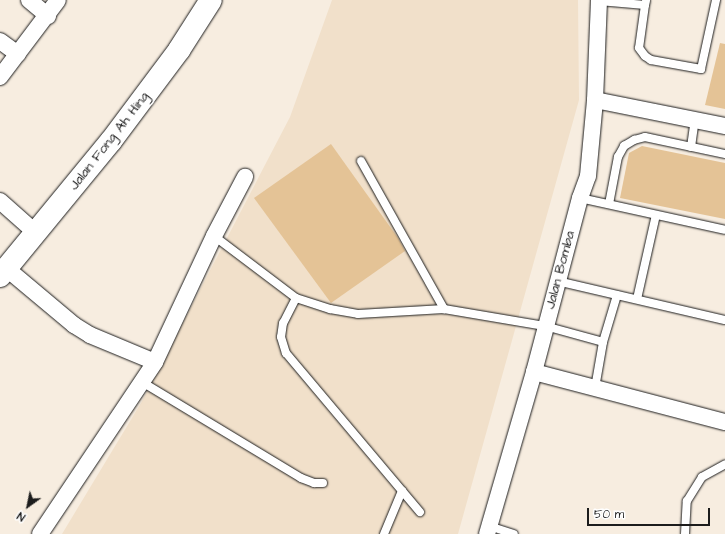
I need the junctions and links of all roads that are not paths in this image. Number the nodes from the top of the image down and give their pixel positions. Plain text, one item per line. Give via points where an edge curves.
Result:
1 (29, 0) edge
2 (58, 0) edge
3 (211, 0) edge
4 (716, 0) edge
5 (599, 1) edge
6 (646, 2) edge
7 (48, 16) junction
8 (0, 41) edge
9 (18, 54) junction
10 (0, 77) edge
11 (595, 100) junction
12 (695, 120) junction
13 (725, 126) edge
14 (691, 147) junction
15 (725, 154) edge
16 (361, 161) dead end
17 (245, 177) dead end
18 (580, 198) junction
19 (0, 201) edge
20 (609, 204) junction
21 (656, 215) junction
22 (725, 230) edge
23 (35, 232) junction
24 (214, 236) junction
25 (3, 272) edge
26 (557, 281) junction
27 (617, 295) junction
28 (296, 298) junction
29 (637, 299) junction
30 (444, 309) junction
31 (725, 320) edge
32 (545, 326) junction
33 (604, 342) junction
34 (155, 362) junction
35 (534, 372) junction
36 (142, 382) junction
37 (595, 388) junction
38 (725, 422) edge
39 (725, 464) edge
40 (323, 482) dead end
41 (402, 491) junction
42 (420, 512) dead end
43 (488, 530) edge
44 (40, 534) edge
45 (384, 534) edge
46 (514, 534) edge
47 (685, 534) edge

1 - 7 street
2 - 7 street
3 - 23 main road, Jalan Fong Ah Hing via 179,50 111,141
4 - 6 lane via 701,69 651,60 645,56 639,48
5 - 6 lane
5 - 11 street, Jalan Bomba
7 - 9 street
8 - 9 street
9 - 10 street
11 - 12 street
11 - 18 street, Jalan Bomba via 588,176
12 - 13 street
12 - 14 lane
14 - 15 lane
14 - 20 lane via 645,137 624,146 618,157
16 - 30 lane
17 - 24 street
18 - 20 lane
18 - 26 street, Jalan Bomba
19 - 23 street
20 - 21 lane
21 - 22 lane
21 - 29 lane
23 - 25 main road, Jalan Fong Ah Hing
24 - 28 lane
24 - 34 street
25 - 34 street via 90,335
26 - 27 lane
26 - 32 street, Jalan Bomba
27 - 29 lane
27 - 33 lane
28 - 30 lane via 330,309 358,314
28 - 41 lane via 283,323 281,337 286,353
29 - 31 lane
30 - 32 lane
32 - 33 lane
32 - 35 street, Jalan Bomba
33 - 37 lane
34 - 36 street
35 - 37 street
35 - 43 street, Jalan Bomba
36 - 40 lane via 302,478 314,483
36 - 44 street
37 - 38 street
39 - 47 lane via 702,477 687,501
41 - 42 lane
41 - 45 lane
43 - 46 lane

